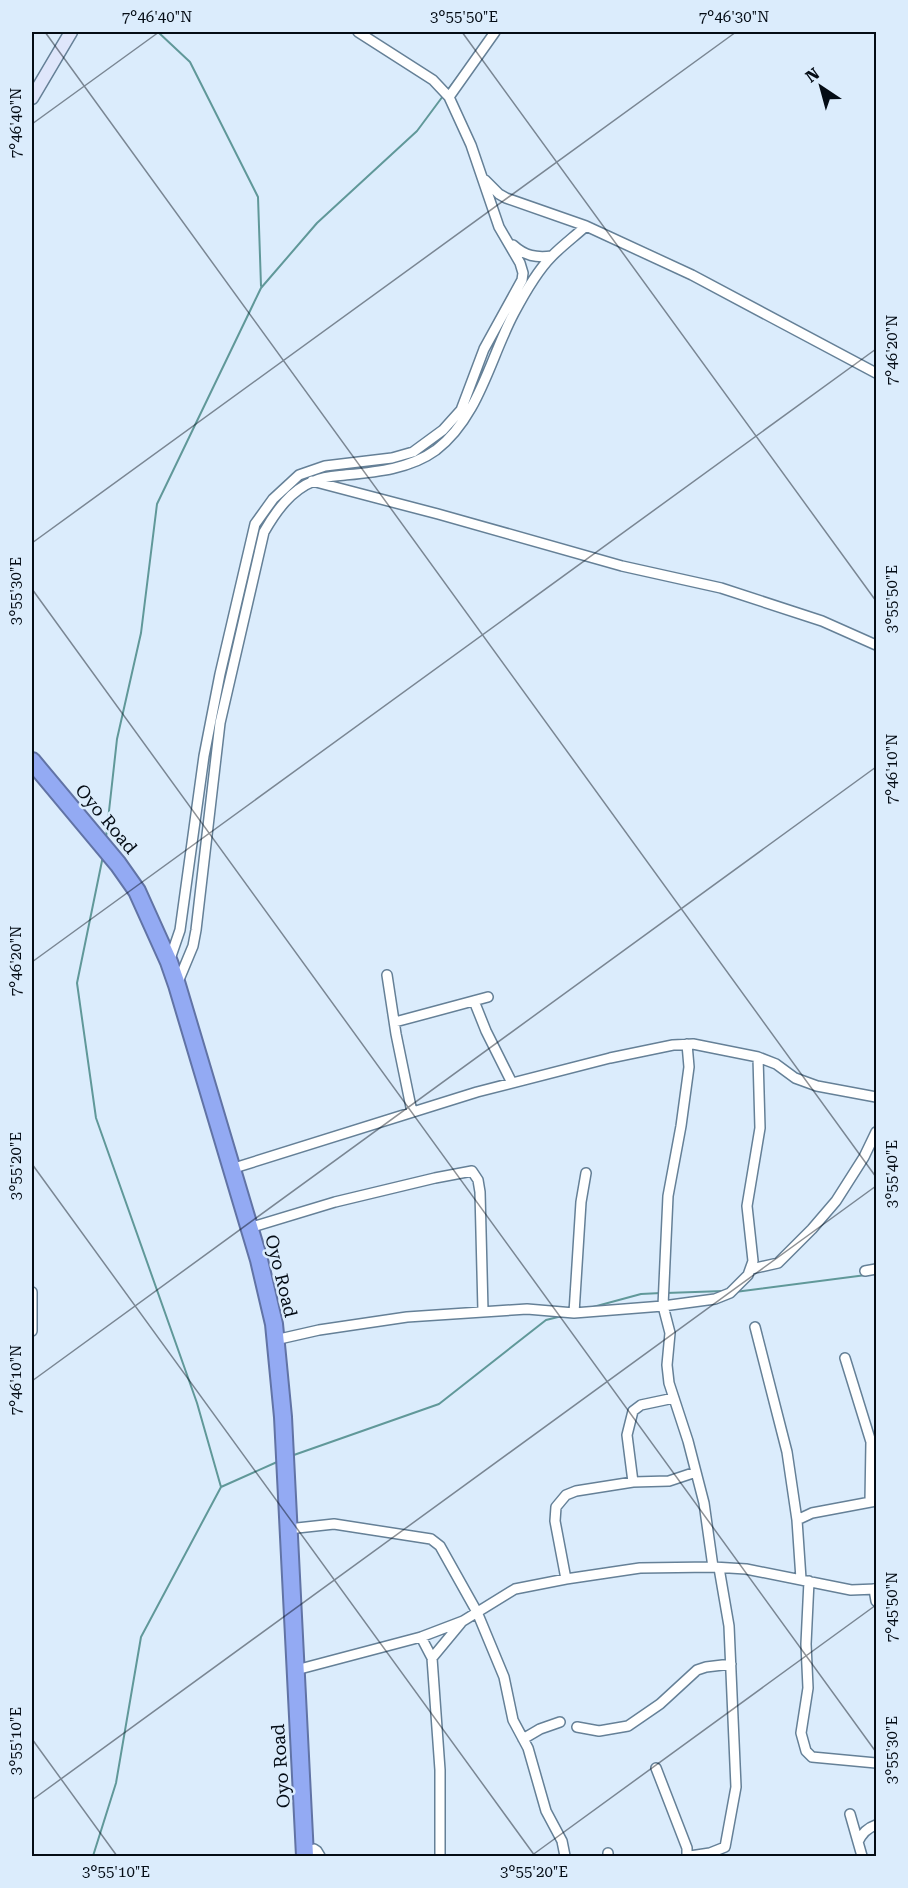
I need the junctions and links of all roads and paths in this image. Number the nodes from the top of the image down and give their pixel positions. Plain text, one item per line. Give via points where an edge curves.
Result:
1 (71, 32) edge
2 (358, 32) edge
3 (495, 32) edge
4 (449, 97) junction
5 (32, 98) edge
6 (482, 177) junction
7 (506, 198) junction
8 (492, 208) junction
9 (586, 226) junction
10 (508, 240) junction
11 (552, 256) junction
12 (876, 373) edge
13 (299, 475) junction
14 (312, 482) junction
15 (876, 645) edge
16 (32, 761) edge
17 (169, 962) junction
18 (387, 975) dead end
19 (177, 985) junction
20 (488, 997) dead end
21 (474, 1001) junction
22 (395, 1022) junction
23 (687, 1044) junction
24 (758, 1057) junction
25 (512, 1083) junction
26 (876, 1097) edge
27 (411, 1112) junction
28 (876, 1132) edge
29 (231, 1169) junction
30 (586, 1173) dead end
31 (249, 1227) junction
32 (751, 1269) junction
33 (876, 1269) edge
34 (866, 1271) dead end
35 (32, 1292) edge
36 (663, 1298) junction
37 (483, 1311) junction
38 (574, 1313) junction
39 (755, 1328) dead end
40 (32, 1331) edge
41 (276, 1340) junction
42 (845, 1358) dead end
43 (674, 1398) junction
44 (696, 1472) junction
45 (633, 1482) junction
46 (873, 1501) edge
47 (797, 1520) junction
48 (288, 1529) junction
49 (716, 1567) junction
50 (566, 1579) junction
51 (805, 1580) junction
52 (875, 1589) edge
53 (876, 1601) edge
54 (477, 1612) junction
55 (462, 1621) junction
56 (421, 1637) junction
57 (432, 1658) junction
58 (731, 1664) junction
59 (296, 1670) junction
60 (560, 1722) dead end
61 (577, 1727) dead end
62 (523, 1739) junction
63 (876, 1762) edge
64 (656, 1768) dead end
65 (850, 1814) dead end
66 (876, 1825) edge
67 (858, 1842) junction
68 (310, 1855) edge
69 (440, 1857) edge
70 (565, 1857) edge
71 (689, 1857) edge
72 (862, 1857) edge

1 - 5 street
2 - 4 street via 433,80
3 - 4 street
4 - 6 street
6 - 7 street
6 - 8 street
7 - 8 street
7 - 9 street
8 - 10 street
9 - 11 street
9 - 12 street via 692,274
10 - 11 street via 528,255
10 - 13 street via 520,263 522,280 484,350 454,419 413,452 325,466
11 - 14 street via 514,311 474,403 446,441 423,458 395,469 328,476
13 - 14 street
13 - 17 street via 273,499 251,536 204,756 180,930
14 - 15 street via 438,513 622,566 721,588 822,621
14 - 19 street via 289,497 264,532 220,723 193,946
16 - 17 highway, Oyo Road via 137,891
17 - 19 highway, Oyo Road
18 - 22 street
19 - 29 highway, Oyo Road
20 - 21 street
21 - 22 street
21 - 25 street
22 - 27 street
23 - 24 street
23 - 25 street via 610,1058
23 - 36 street via 689,1067 668,1196
24 - 26 street via 816,1086
24 - 32 street via 760,1128 747,1206
25 - 27 street
27 - 29 street
28 - 32 street via 836,1201 812,1229 778,1263
29 - 31 highway, Oyo Road
30 - 38 street
31 - 37 street via 335,1202 472,1171 480,1192
31 - 41 highway, Oyo Road
32 - 36 street via 730,1293 715,1299
33 - 34 street
35 - 40 street
36 - 38 street
36 - 43 street via 670,1333 667,1365
37 - 38 street
37 - 41 street via 407,1317
39 - 47 street via 787,1452
41 - 48 highway, Oyo Road
42 - 46 street via 871,1442
43 - 44 street
43 - 45 street via 641,1405 633,1411 627,1435
44 - 45 street via 669,1481
44 - 49 street
45 - 50 street via 576,1491 559,1502 555,1521
46 - 47 street via 812,1513
47 - 51 street
48 - 54 street via 334,1524 430,1539 440,1546
48 - 59 highway, Oyo Road
49 - 50 street via 640,1568
49 - 51 street
49 - 58 street via 729,1626
50 - 54 street via 516,1589
51 - 52 street via 851,1590
51 - 63 street via 808,1688 802,1743 812,1757
52 - 53 street
54 - 55 street
54 - 62 street via 504,1677 513,1720
55 - 56 street
55 - 57 street
56 - 57 street
56 - 59 street
57 - 69 street via 440,1770
58 - 61 street via 697,1670 660,1704 628,1726 599,1731
58 - 71 street via 736,1787 727,1843 719,1851
59 - 68 highway, Oyo Road
60 - 62 street
62 - 70 street
64 - 71 street
65 - 67 street
66 - 67 street via 861,1834
67 - 72 street

